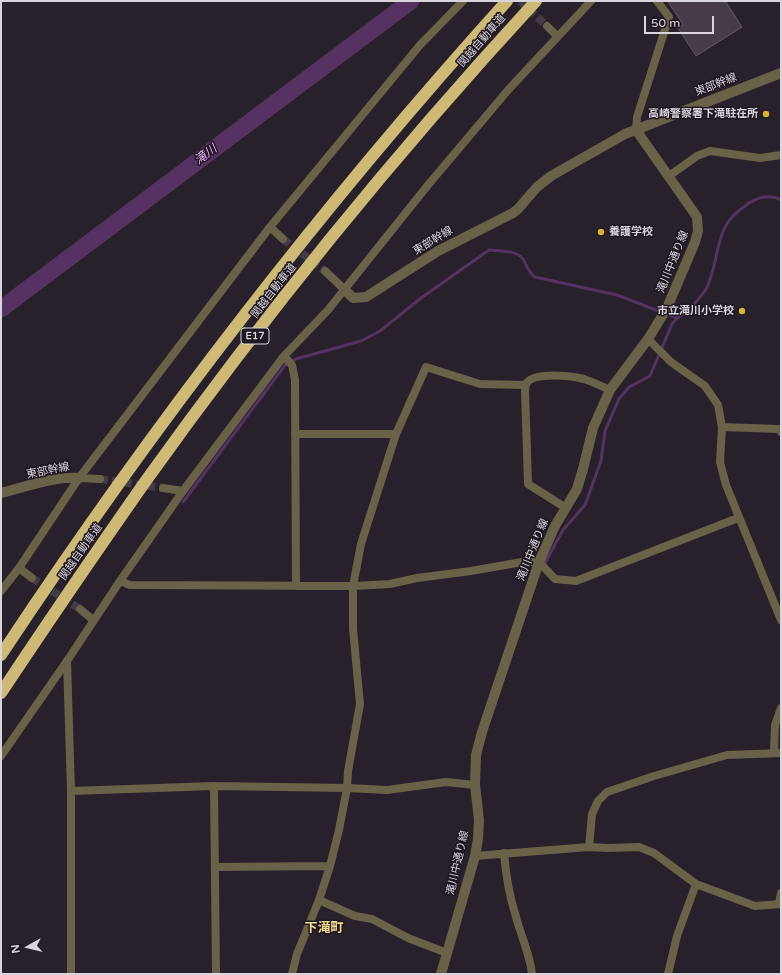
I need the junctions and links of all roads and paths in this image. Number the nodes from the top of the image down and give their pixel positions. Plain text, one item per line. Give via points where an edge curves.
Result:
1 (463, 1) edge
2 (507, 1) edge
3 (536, 1) edge
4 (591, 1) edge
5 (658, 1) edge
6 (547, 26) tunnel mouth
7 (557, 36) junction
8 (781, 73) edge
9 (636, 129) junction
10 (781, 155) edge
11 (668, 176) junction
12 (270, 227) junction
13 (283, 239) tunnel mouth
14 (325, 271) tunnel mouth
15 (345, 290) junction
16 (648, 339) junction
17 (288, 360) junction
18 (526, 385) junction
19 (610, 390) junction
20 (722, 427) junction
21 (781, 432) edge
22 (296, 434) junction
23 (396, 434) junction
24 (79, 478) junction
25 (100, 479) tunnel mouth
26 (163, 488) tunnel mouth
27 (183, 491) junction
28 (1, 493) edge
29 (566, 508) junction
30 (738, 518) junction
31 (539, 562) junction
32 (18, 568) junction
33 (32, 578) tunnel mouth
34 (120, 581) junction
35 (296, 586) junction
36 (353, 586) junction
37 (1, 591) edge
38 (80, 609) tunnel mouth
39 (93, 620) junction
40 (781, 620) edge
41 (1, 655) edge
42 (67, 661) junction
43 (1, 693) edge
44 (781, 708) edge
45 (777, 752) edge
46 (1, 756) edge
47 (475, 785) junction
48 (214, 786) junction
49 (347, 788) junction
50 (71, 791) junction
51 (589, 846) junction
52 (504, 853) junction
53 (475, 856) junction
54 (330, 866) junction
55 (215, 867) junction
56 (696, 884) junction
57 (781, 893) edge
58 (320, 900) junction
59 (780, 904) edge
60 (447, 953) junction
61 (71, 974) edge
62 (216, 974) edge
63 (292, 974) edge
64 (441, 974) edge
65 (532, 974) edge
66 (668, 974) edge

1 - 12 street via 420,44
2 - 41 highway, 関越自動車道 / E17 via 403,120 259,295 124,476
3 - 43 highway, 関越自動車道 / E17 via 420,132 241,354 146,482
4 - 7 street
5 - 9 street via 669,17 636,117
6 - 7 street
7 - 15 street via 428,185
8 - 9 street, 東部幹線
9 - 11 street, 滝川中通り線
9 - 15 street, 東部幹線 via 551,176 513,213 438,251 372,294 353,298
10 - 11 street via 760,158 710,151 697,156
11 - 16 street, 滝川中通り線 via 697,216 698,231 681,278
12 - 13 street
12 - 24 street
14 - 15 street
15 - 17 street
16 - 19 street, 滝川中通り線
16 - 20 street via 672,362 705,386 718,405
17 - 22 street via 295,380
17 - 27 street
18 - 19 street via 529,381 542,376 560,375 584,379
18 - 23 street via 480,384 426,367
18 - 29 street via 528,484
19 - 29 street, 滝川中通り線 via 593,428 577,489
20 - 21 street via 779,429
20 - 30 street via 720,462
22 - 23 street
22 - 35 street
23 - 36 street via 361,544
24 - 25 street, 東部幹線
24 - 28 street, 東部幹線 via 69,477
24 - 32 street
26 - 27 street
27 - 34 street
29 - 31 street, 滝川中通り線
30 - 31 street via 576,581 555,579
30 - 40 street
31 - 36 street via 522,562 390,584
31 - 47 street, 滝川中通り線 via 482,732 476,755
32 - 33 street
32 - 37 street
34 - 35 street via 130,585
34 - 39 street
35 - 36 street
36 - 49 street via 360,704
38 - 39 street
39 - 42 street
42 - 46 street
42 - 50 street
44 - 45 street via 775,725
45 - 51 street via 727,755 607,792 598,801 592,814
47 - 49 street via 446,782 387,790
47 - 53 street, 滝川中通り線 via 480,820
48 - 49 street
48 - 50 street
48 - 55 street
49 - 54 street
50 - 61 street
51 - 52 street
51 - 56 street via 639,848 654,853
52 - 53 street
52 - 65 street via 508,888 531,962
53 - 60 street, 滝川中通り線
54 - 55 street
54 - 58 street
55 - 62 street
56 - 59 street via 754,906
56 - 66 street via 677,936
57 - 59 street
58 - 60 street via 355,916 372,919 408,938
58 - 63 street via 297,954
60 - 64 street, 滝川中通り線

